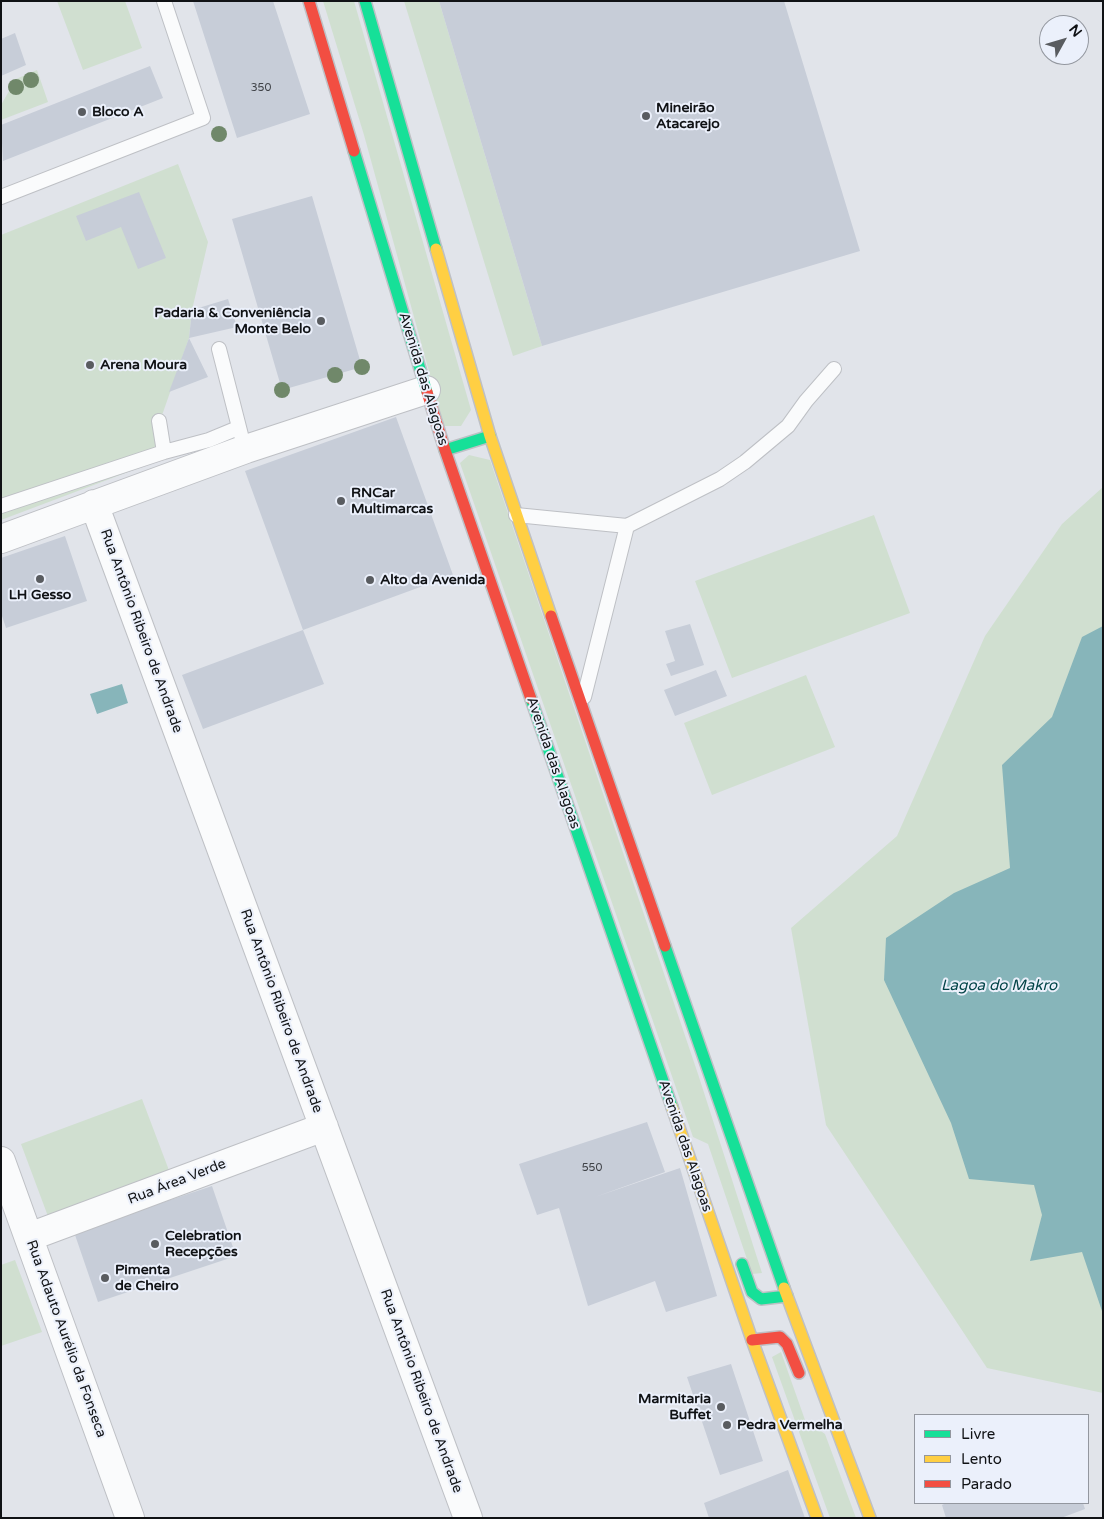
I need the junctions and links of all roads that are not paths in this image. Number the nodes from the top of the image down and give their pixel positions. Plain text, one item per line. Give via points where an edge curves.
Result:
1 (164, 1) edge
2 (309, 1) edge
3 (365, 1) edge
4 (1, 196) edge
5 (219, 349) dead end
6 (834, 369) dead end
7 (426, 390) junction
8 (160, 421) dead end
9 (490, 436) junction
10 (242, 439) junction
11 (445, 450) junction
12 (164, 452) junction
13 (94, 504) junction
14 (1, 506) edge
15 (516, 515) junction
16 (627, 526) junction
17 (1, 539) edge
18 (582, 705) junction
19 (324, 1127) junction
20 (689, 1157) junction
21 (1, 1161) edge
22 (712, 1183) dead end
23 (29, 1237) junction
24 (739, 1256) dead end
25 (787, 1296) junction
26 (752, 1340) junction
27 (804, 1386) dead end
28 (818, 1409) dead end
29 (833, 1420) junction
30 (130, 1518) edge
31 (468, 1518) edge
32 (817, 1518) edge
33 (870, 1518) edge

1 - 4 lane via 203,118
2 - 7 main road, Avenida das Alagoas
3 - 9 main road
5 - 10 lane
6 - 16 lane via 788,426 744,462 720,479
7 - 10 street
7 - 11 main road, Avenida das Alagoas
8 - 12 lane
9 - 11 main road
9 - 15 main road
10 - 12 lane via 209,440
10 - 13 street
11 - 20 main road, Avenida das Alagoas
12 - 14 lane
13 - 17 street
13 - 19 street, Rua Antônio Ribeiro de Andrade
15 - 16 lane
15 - 18 main road
16 - 18 lane
18 - 25 main road
19 - 23 street, Rua Área Verde
19 - 31 street, Rua Antônio Ribeiro de Andrade
20 - 22 main road
20 - 26 main road, Avenida das Alagoas
21 - 23 street, Rua Adauto Aurélio da Fonseca
23 - 30 street, Rua Adauto Aurélio da Fonseca
24 - 25 main road via 752,1292 760,1299
25 - 29 main road
26 - 27 main road via 780,1337 787,1344
26 - 32 main road, Avenida das Alagoas
28 - 29 main road
29 - 33 main road

